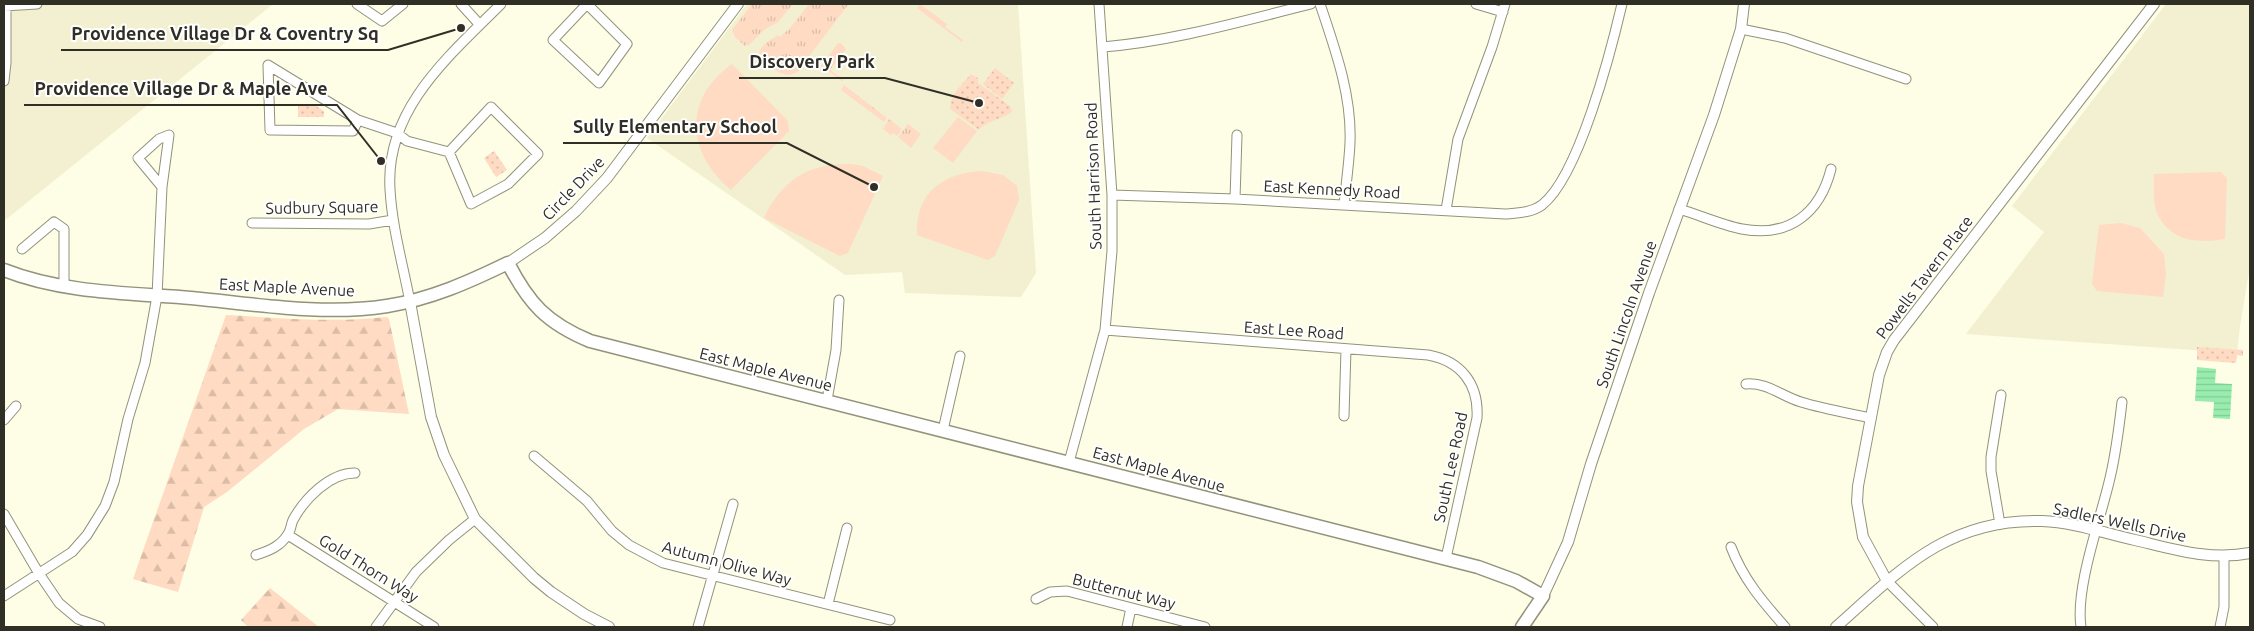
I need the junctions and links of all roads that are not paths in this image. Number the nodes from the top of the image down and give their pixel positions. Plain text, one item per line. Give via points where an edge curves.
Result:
1 (37, 4) edge
2 (357, 4) edge
3 (403, 4) edge
4 (461, 4) edge
5 (501, 4) edge
6 (587, 4) edge
7 (738, 4) edge
8 (1099, 4) edge
9 (1311, 4) edge
10 (1320, 4) edge
11 (1476, 4) edge
12 (1622, 4) edge
13 (1744, 4) edge
14 (2154, 4) edge
15 (5, 6) edge
16 (1504, 8) edge
17 (480, 25) junction
18 (1741, 29) junction
19 (1103, 47) junction
20 (1906, 79) dead end
21 (4, 81) edge
22 (358, 120) junction
23 (397, 133) junction
24 (1237, 135) dead end
25 (449, 152) junction
26 (1830, 169) dead end
27 (162, 187) junction
28 (1112, 195) junction
29 (1235, 199) junction
30 (1344, 205) junction
31 (1679, 209) junction
32 (1446, 210) junction
33 (393, 220) junction
34 (252, 223) dead end
35 (22, 249) dead end
36 (508, 262) junction
37 (4, 270) edge
38 (64, 286) junction
39 (157, 296) junction
40 (840, 300) dead end
41 (410, 302) junction
42 (1105, 330) junction
43 (1346, 349) junction
44 (960, 356) dead end
45 (1471, 383) joint
46 (1746, 384) dead end
47 (2000, 395) dead end
48 (827, 400) junction
49 (2122, 402) dead end
50 (16, 406) dead end
51 (1344, 416) dead end
52 (1871, 418) junction
53 (4, 420) edge
54 (943, 430) junction
55 (534, 456) dead end
56 (1069, 462) junction
57 (355, 473) dead end
58 (733, 504) dead end
59 (4, 514) edge
60 (475, 519) junction
61 (2000, 524) junction
62 (847, 528) dead end
63 (2096, 530) junction
64 (288, 535) junction
65 (1731, 547) dead end
66 (2250, 552) edge
67 (256, 555) dead end
68 (2224, 556) junction
69 (1446, 558) junction
70 (38, 572) junction
71 (713, 576) junction
72 (1887, 581) junction
73 (4, 596) edge
74 (1543, 596) junction
75 (1036, 599) dead end
76 (395, 603) junction
77 (828, 604) junction
78 (1131, 608) junction
79 (890, 620) dead end
80 (100, 627) edge
81 (376, 627) edge
82 (434, 627) edge
83 (609, 627) edge
84 (698, 627) edge
85 (1127, 627) edge
86 (1205, 627) edge
87 (1522, 627) edge
88 (1785, 627) edge
89 (1836, 627) edge
90 (1933, 627) edge
91 (2081, 627) edge
92 (2220, 627) edge

1 - 15 street
2 - 3 street via 382,21
4 - 17 street
5 - 17 street
6 - 6 street via 627,44 599,84 553,40
7 - 36 street, Circle Drive via 607,178 576,211
8 - 19 street, South Harrison Road
9 - 19 street via 1166,40
10 - 30 street via 1339,63 1349,113 1350,142
11 - 16 street
12 - 32 street, East Kennedy Road via 1604,72 1581,138 1554,193 1540,206 1525,212 1505,214
13 - 18 street, South Lincoln Avenue
14 - 52 street, Powells Tavern Place via 1894,340 1882,365
15 - 21 street
16 - 32 street via 1458,139
17 - 23 street via 424,85
18 - 20 street via 1785,38
18 - 31 street, South Lincoln Avenue
19 - 28 street, South Harrison Road
22 - 22 street via 276,70 268,65 270,130 352,131
22 - 23 street
23 - 25 street via 407,141
23 - 33 street via 390,172
24 - 29 street
25 - 25 street via 471,204 508,184 538,154 491,107
26 - 31 street via 1822,196 1814,206 1782,228 1742,229
27 - 27 street via 138,158 159,138 169,135
27 - 39 street
28 - 29 street, East Kennedy Road
28 - 42 street, South Harrison Road via 1112,251
29 - 30 street, East Kennedy Road
30 - 32 street, East Kennedy Road
31 - 74 street, South Lincoln Avenue via 1591,464 1568,542
33 - 34 street, Sudbury Square via 369,224
33 - 41 street
35 - 38 street via 54,222 64,230
36 - 41 main road, East Maple Avenue via 468,282
36 - 48 main road, East Maple Avenue via 538,309 568,332 590,341
37 - 38 main road, East Maple Avenue via 23,278
38 - 39 main road, East Maple Avenue
39 - 41 main road, East Maple Avenue via 331,309
39 - 70 street via 146,363 105,506 72,552
40 - 48 street
41 - 60 street via 431,417 444,455
42 - 43 street, East Lee Road
42 - 56 street, South Harrison Road
43 - 45 street, East Lee Road via 1435,357 1454,366
43 - 51 street
44 - 54 street
45 - 69 street, South Lee Road via 1478,405 1477,418
46 - 52 street via 1768,386 1801,402
47 - 61 street via 1991,464
48 - 54 main road, East Maple Avenue
49 - 63 street via 2118,444
50 - 53 street
52 - 72 street, Powells Tavern Place via 1858,486 1859,518 1869,551
54 - 56 main road, East Maple Avenue
55 - 71 street, Autumn Olive Way via 587,501 629,545 663,563
56 - 69 main road, East Maple Avenue
57 - 64 street via 344,473 331,479 309,499 293,520
58 - 71 street
59 - 70 street
60 - 76 street via 416,572
60 - 83 street via 551,592
61 - 63 street, Sadlers Wells Drive via 2042,521
61 - 72 street, Sadlers Wells Drive via 1977,528 1942,542
62 - 77 street
63 - 68 street, Sadlers Wells Drive via 2195,554
63 - 91 street via 2081,604
64 - 67 street via 269,551
64 - 76 street, Gold Thorn Way
65 - 88 street via 1751,587
66 - 68 street, Sadlers Wells Drive
68 - 92 street via 2224,606
69 - 74 main road, East Maple Avenue via 1516,581
70 - 73 street
70 - 80 street via 62,606 78,619
71 - 77 street, Autumn Olive Way
71 - 84 street
72 - 89 street, Sadlers Wells Drive
72 - 90 street, Powells Tavern Place
74 - 87 main road, South Lincoln Avenue
75 - 78 street, Butternut Way via 1050,592 1067,591
76 - 81 street
76 - 82 street, Gold Thorn Way
77 - 79 street, Autumn Olive Way
78 - 85 street
78 - 86 street, Butternut Way

